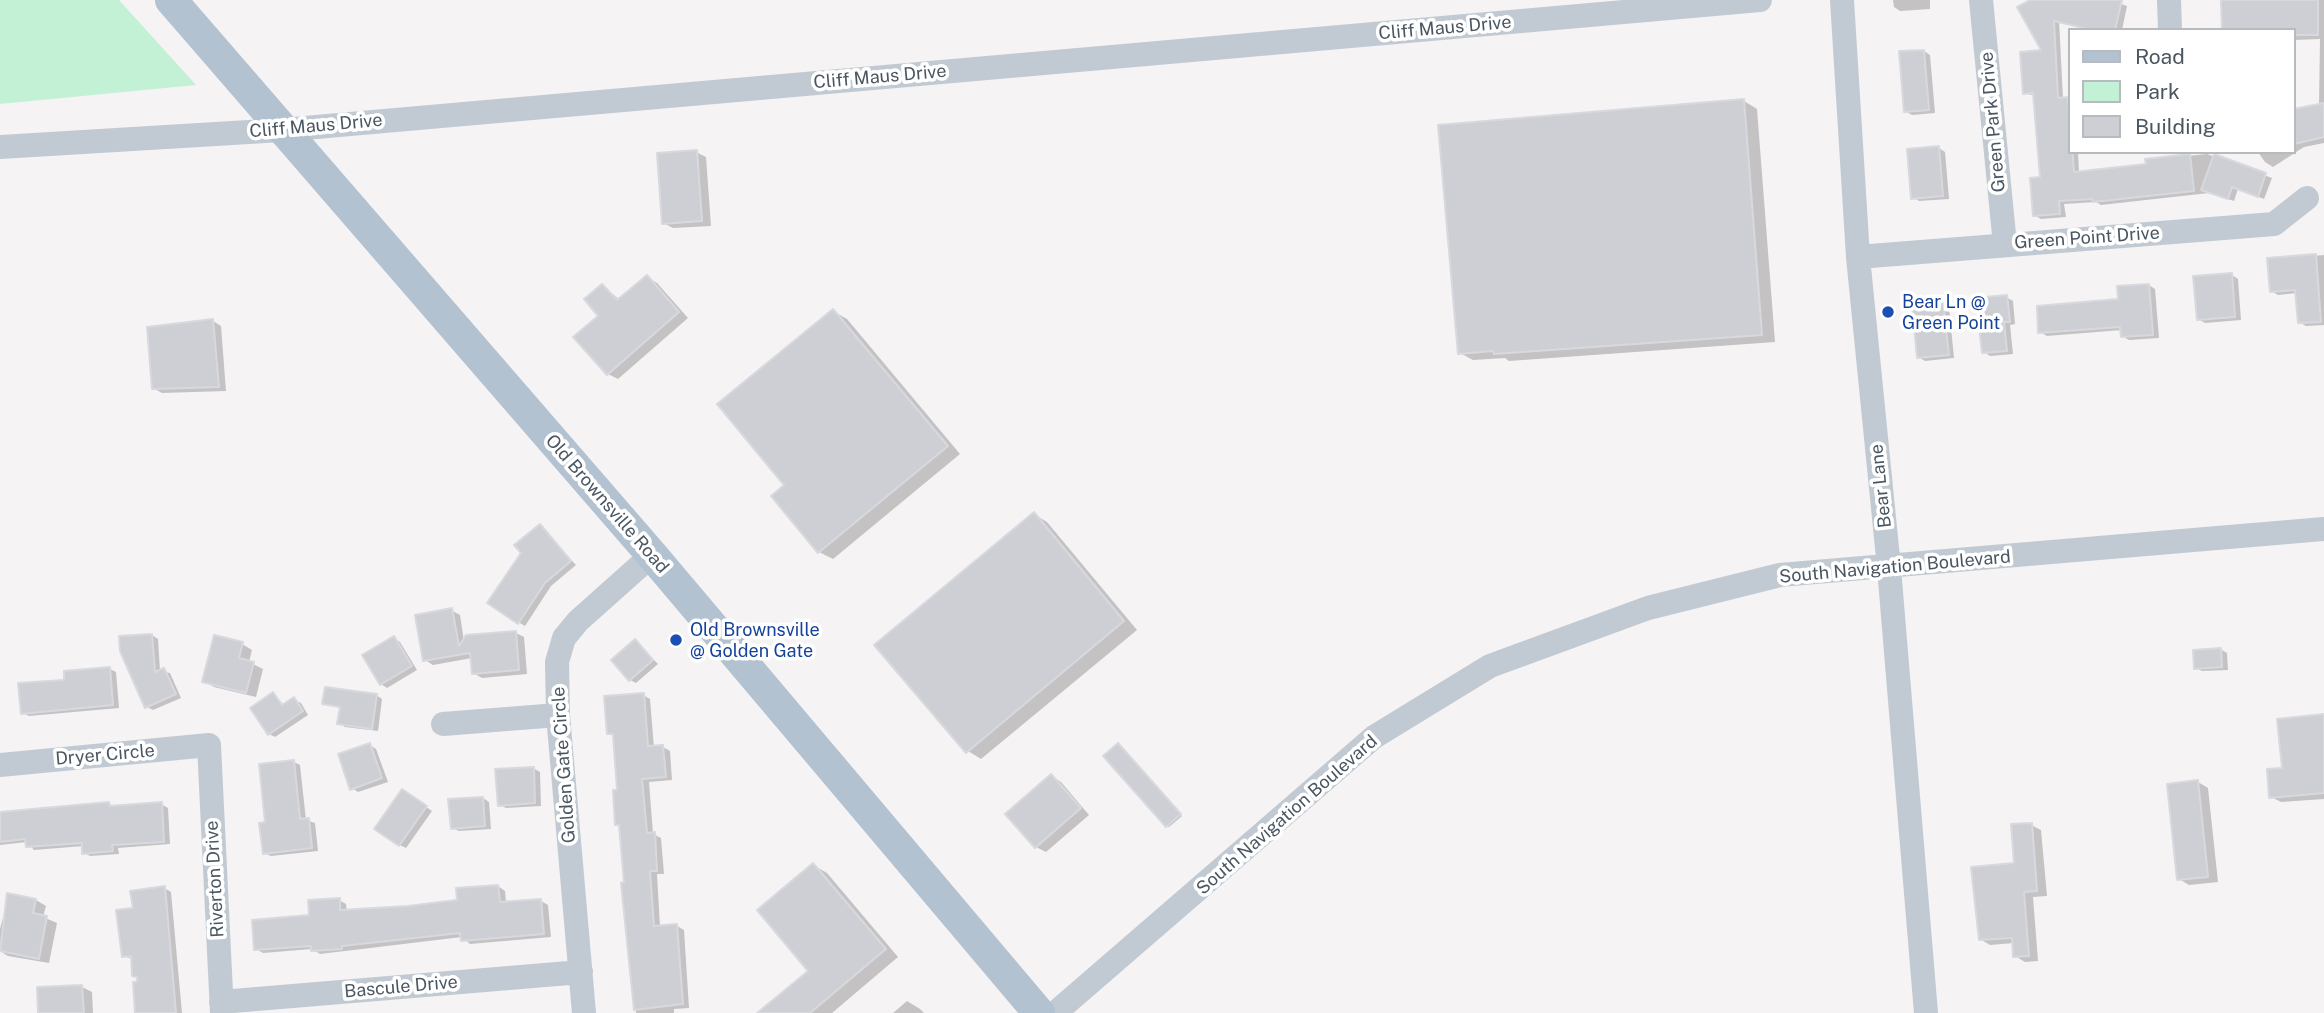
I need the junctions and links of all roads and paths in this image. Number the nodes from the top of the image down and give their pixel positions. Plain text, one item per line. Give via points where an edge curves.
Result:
1 (171, 0) edge
2 (1760, 0) edge
3 (1842, 0) edge
4 (1981, 0) edge
5 (2169, 0) edge
6 (2169, 28) edge
7 (282, 130) junction
8 (0, 147) edge
9 (2307, 198) dead end
10 (2005, 244) junction
11 (1858, 257) junction
12 (2324, 529) edge
13 (652, 555) junction
14 (1889, 568) junction
15 (558, 715) junction
16 (443, 724) dead end
17 (209, 746) joint
18 (0, 765) edge
19 (581, 972) junction
20 (221, 1008) edge
21 (584, 1013) edge
22 (1039, 1013) edge
23 (1055, 1013) edge
24 (1926, 1013) edge

1 - 7 main road, Old Brownsville Road
2 - 7 street, Cliff Maus Drive
3 - 11 street, Bear Lane
4 - 10 street, Green Park Drive
5 - 6 street
7 - 8 street, Cliff Maus Drive
7 - 13 main road, Old Brownsville Road
9 - 10 street, Green Point Drive via 2274,224
10 - 11 street, Green Point Drive
11 - 14 street, Bear Lane
12 - 14 street, South Navigation Boulevard
13 - 15 street, Golden Gate Circle via 564,638 557,662
13 - 22 main road, Old Brownsville Road
14 - 23 street, South Navigation Boulevard via 1780,575 1647,608 1490,666 1374,737
14 - 24 street, Bear Lane
15 - 16 street
15 - 19 street, Golden Gate Circle
17 - 18 street, Dryer Circle
17 - 20 street, Riverton Drive
19 - 20 street, Bascule Drive
19 - 21 street, Golden Gate Circle

